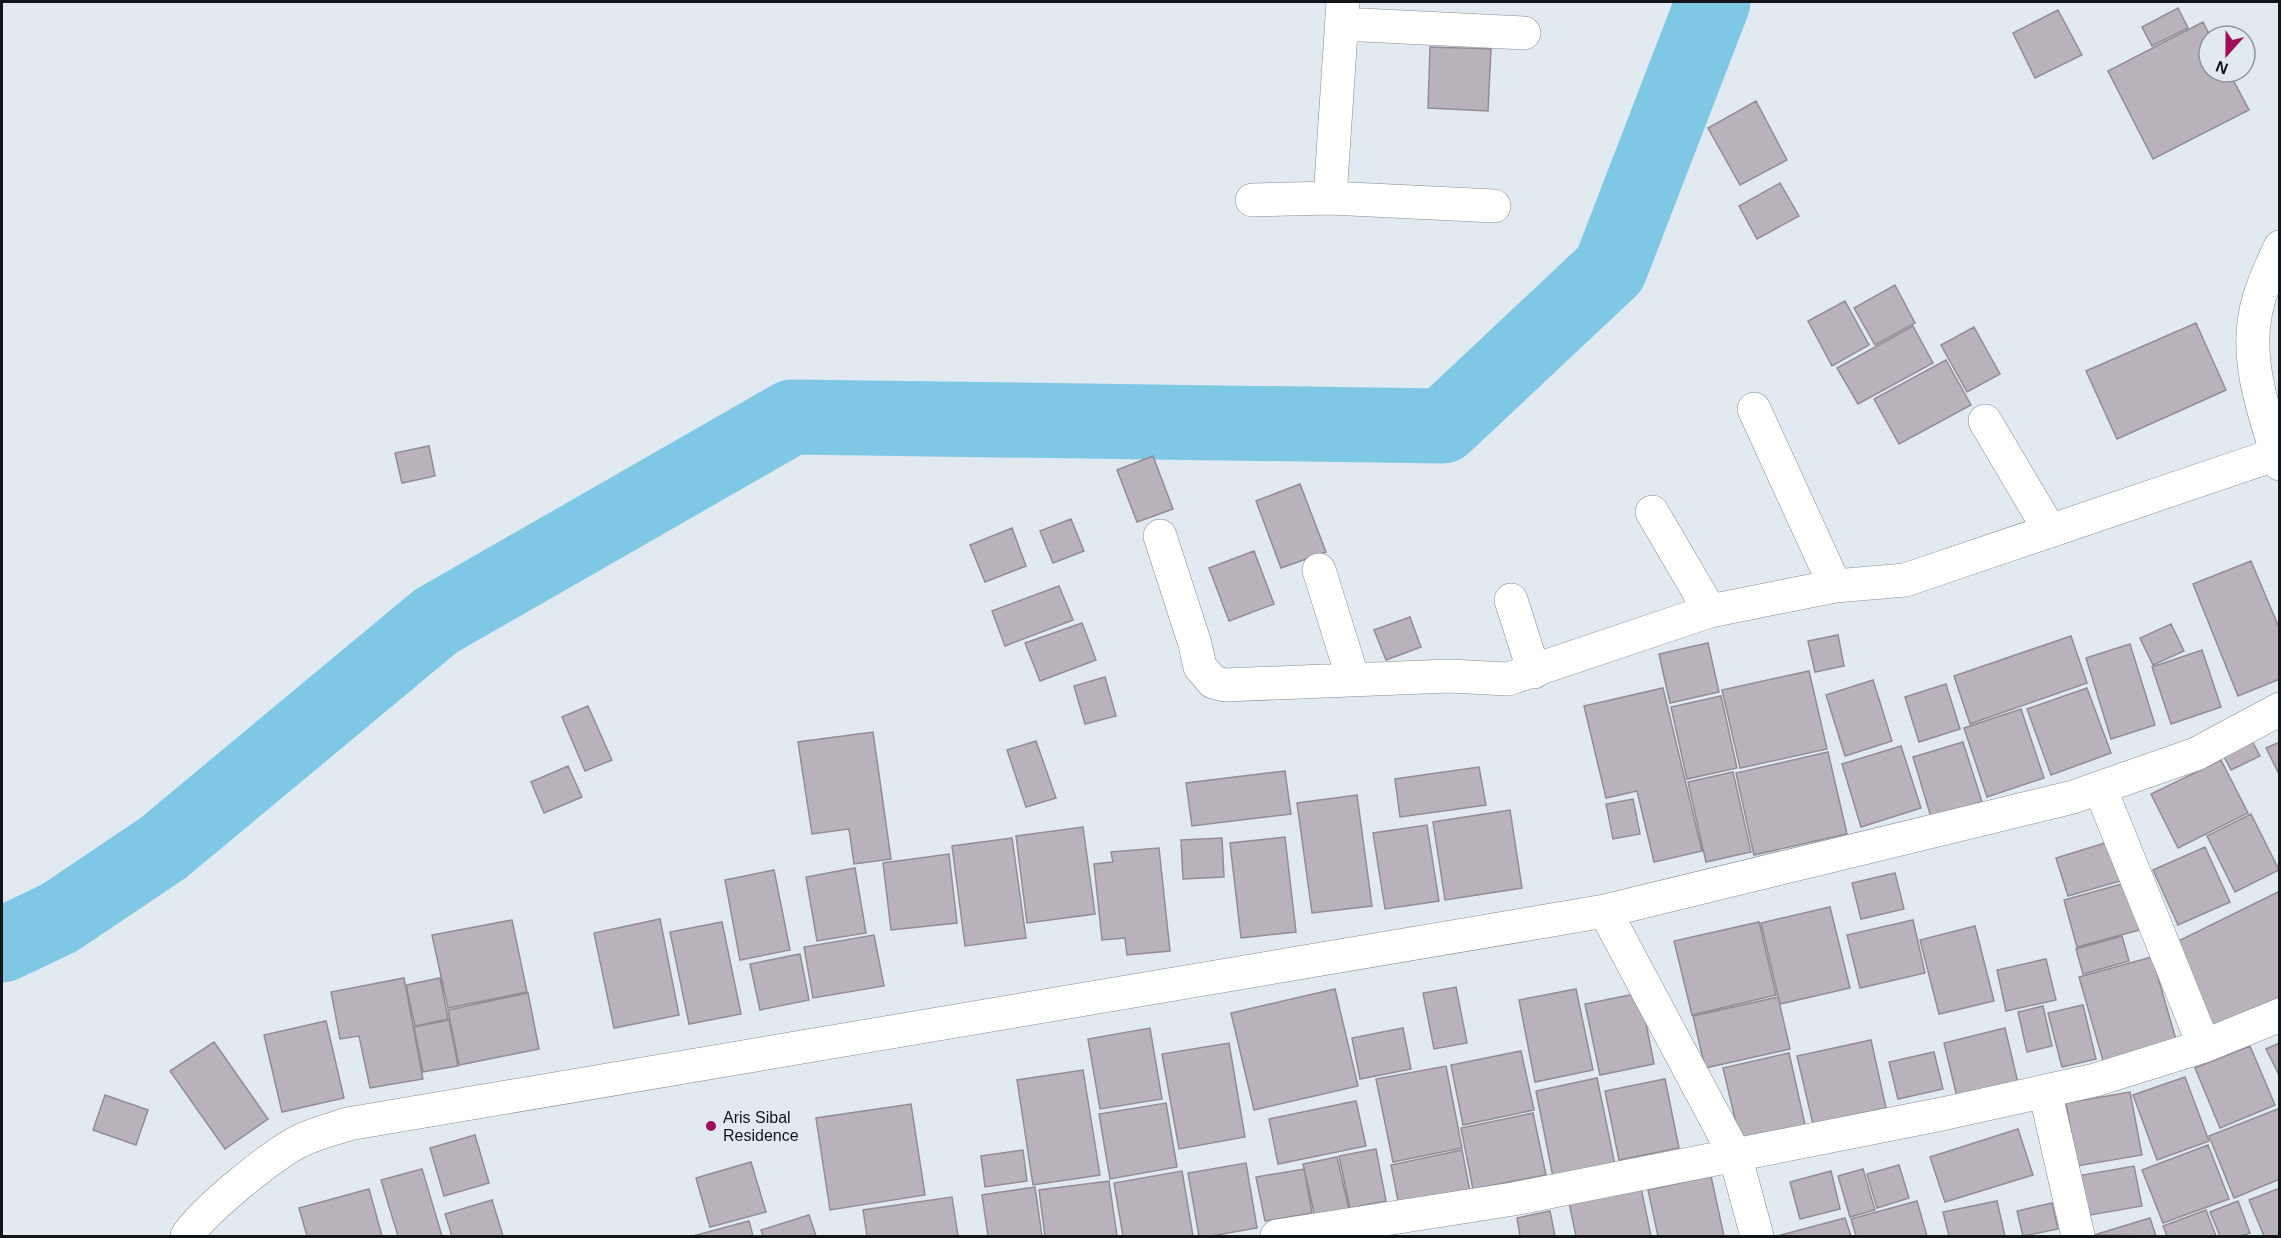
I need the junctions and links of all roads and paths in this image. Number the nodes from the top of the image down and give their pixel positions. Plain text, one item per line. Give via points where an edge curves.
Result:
1 (1342, 13) edge
2 (1524, 33) dead end
3 (1330, 198) junction
4 (1252, 200) dead end
5 (1494, 206) dead end
6 (2280, 247) edge
7 (1754, 409) dead end
8 (1985, 421) dead end
9 (2278, 459) edge
10 (1652, 512) dead end
11 (2050, 531) junction
12 (1160, 536) dead end
13 (1319, 570) dead end
14 (1835, 586) junction
15 (1511, 600) dead end
16 (1710, 611) junction
17 (1534, 672) junction
18 (1353, 679) junction
19 (2280, 709) edge
20 (2100, 788) junction
21 (1605, 910) junction
22 (2280, 1015) edge
23 (2204, 1046) junction
24 (2045, 1091) junction
25 (1736, 1155) junction
26 (187, 1236) edge
27 (1281, 1236) edge
28 (1757, 1236) edge
29 (2078, 1236) edge

1 - 2 street
1 - 3 street
3 - 4 street
3 - 5 street
6 - 9 street via 2264,282 2255,317 2253,354
7 - 14 street
8 - 11 street
9 - 11 street
10 - 16 street
11 - 14 street via 1905,580
12 - 18 street via 1200,667 1213,682 1225,685
13 - 18 street
14 - 16 street
15 - 17 street
16 - 17 street
17 - 18 street via 1508,679
19 - 20 street via 2196,754
20 - 21 street
20 - 23 street
21 - 25 street
21 - 26 street via 348,1124 303,1139 264,1164 196,1223
22 - 23 street
23 - 24 street via 2095,1080
24 - 25 street
24 - 29 street
25 - 27 street via 1513,1199
25 - 28 street

